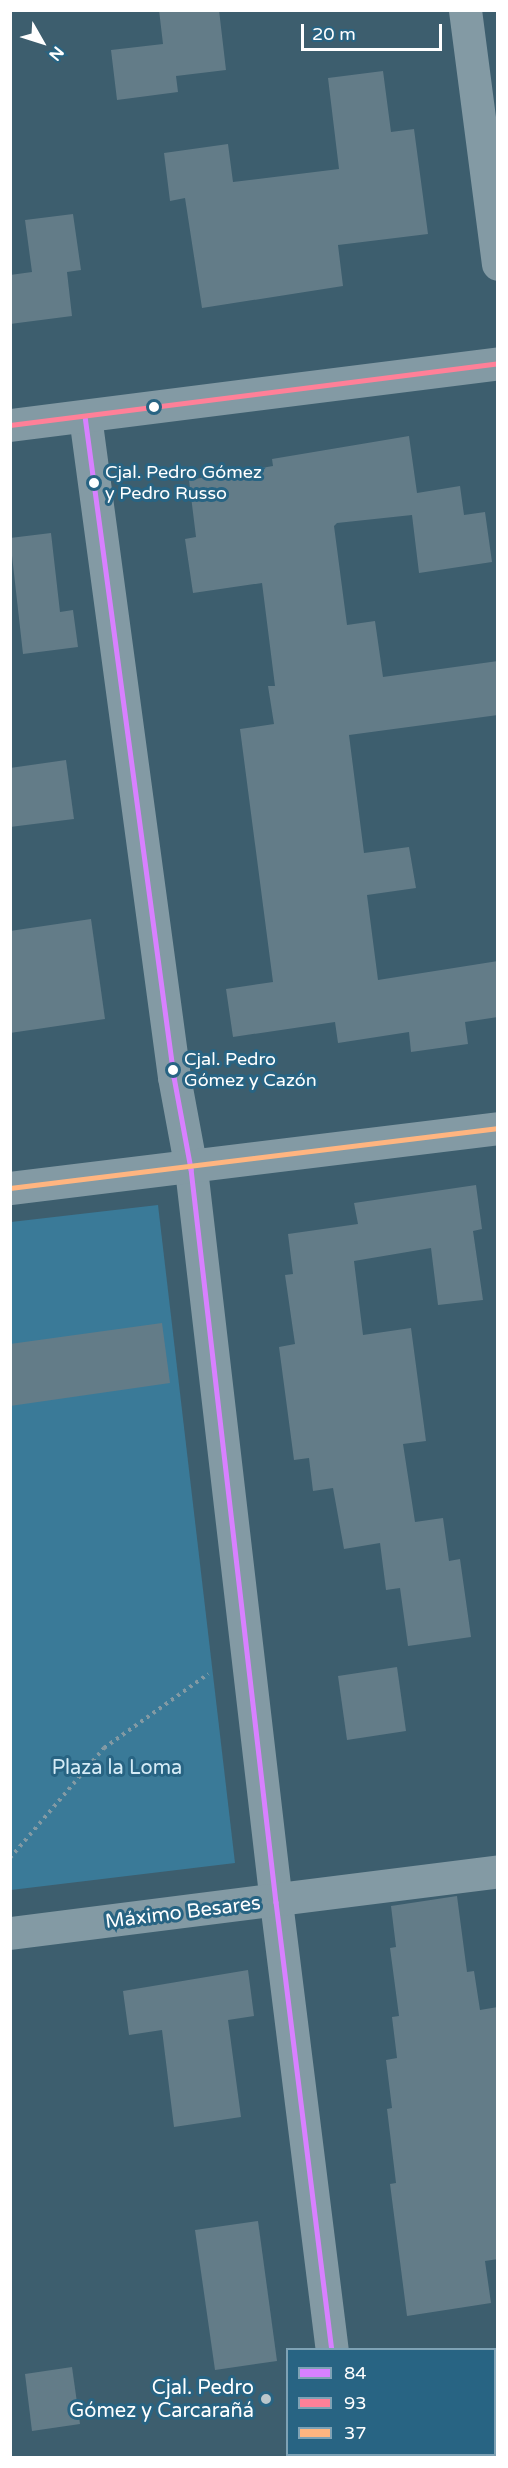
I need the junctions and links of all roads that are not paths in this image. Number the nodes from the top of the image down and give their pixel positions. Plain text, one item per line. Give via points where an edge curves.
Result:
1 (465, 10) edge
2 (498, 264) edge
3 (498, 363) edge
4 (85, 416) junction
5 (10, 425) edge
6 (498, 1128) edge
7 (191, 1169) junction
8 (10, 1188) edge
9 (498, 1871) edge
10 (276, 1902) junction
11 (10, 1933) edge
12 (332, 2348) edge

1 - 2 street
3 - 4 street
4 - 5 street
4 - 7 street via 174,1077
6 - 7 street
7 - 8 street
7 - 10 street
9 - 10 street, Máximo Besares
10 - 11 street, Máximo Besares
10 - 12 street

